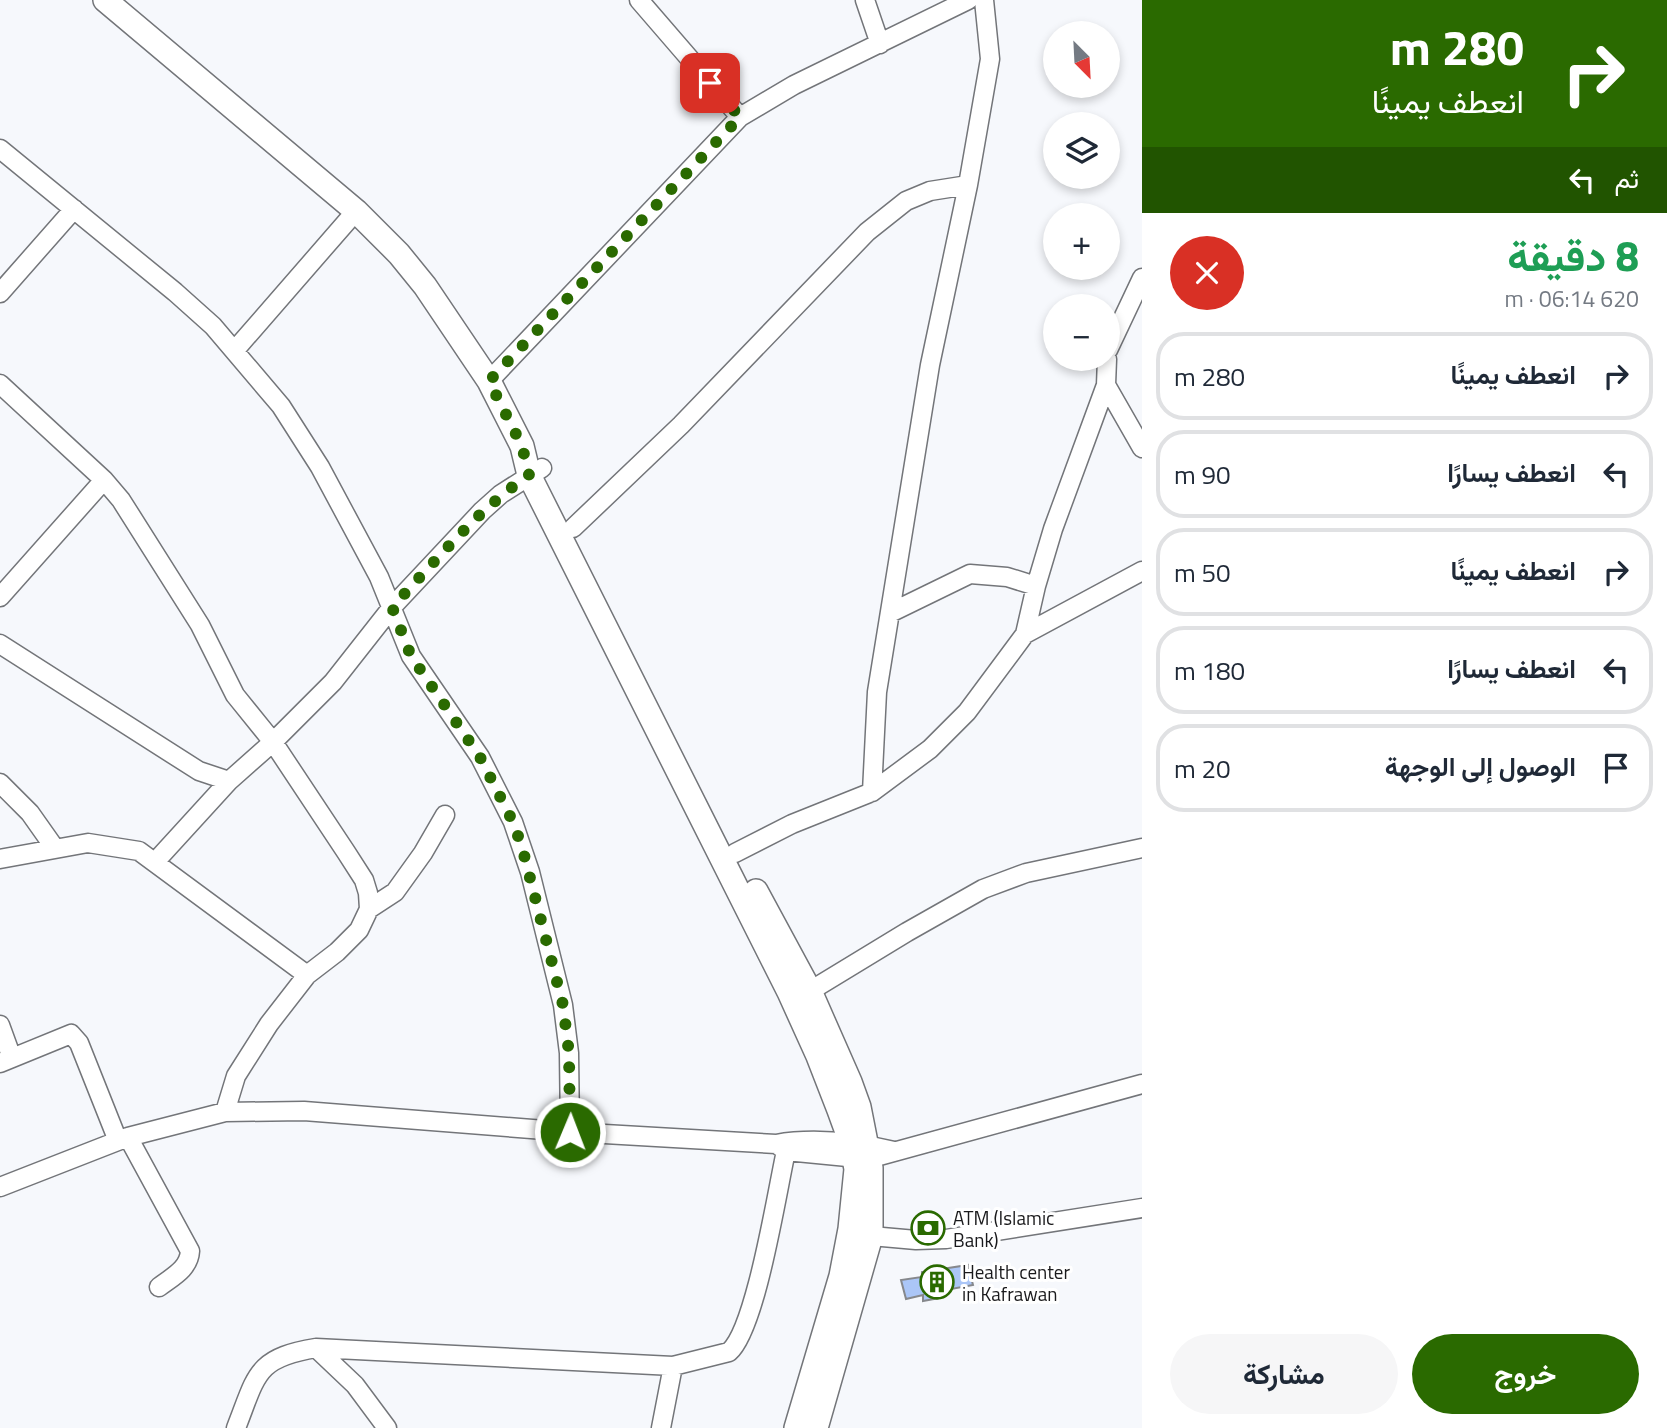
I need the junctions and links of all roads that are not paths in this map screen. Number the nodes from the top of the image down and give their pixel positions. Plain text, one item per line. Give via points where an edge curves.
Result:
1 (105, 0) edge
2 (639, 0) edge
3 (865, 0) edge
4 (968, 0) edge
5 (984, 0) edge
6 (880, 44) junction
7 (740, 117) junction
8 (0, 149) edge
9 (968, 185) junction
10 (74, 209) junction
11 (356, 211) junction
12 (1142, 278) edge
13 (0, 293) edge
14 (1120, 325) edge
15 (235, 350) junction
16 (1107, 371) edge
17 (489, 381) junction
18 (0, 384) edge
19 (1107, 385) junction
20 (1142, 448) edge
21 (536, 471) junction
22 (104, 480) junction
23 (573, 528) junction
24 (1142, 570) edge
25 (1036, 586) junction
26 (0, 597) edge
27 (392, 607) junction
28 (890, 612) junction
29 (1025, 634) junction
30 (0, 643) edge
31 (273, 742) junction
32 (229, 781) junction
33 (0, 783) edge
34 (872, 792) junction
35 (445, 815) dead end
36 (54, 847) junction
37 (1142, 848) edge
38 (735, 853) junction
39 (0, 859) edge
40 (155, 862) junction
41 (369, 909) junction
42 (307, 975) junction
43 (810, 991) junction
44 (0, 1024) edge
45 (6, 1060) edge
46 (1142, 1084) edge
47 (225, 1112) junction
48 (570, 1132) junction
49 (123, 1139) junction
50 (781, 1147) junction
51 (860, 1151) junction
52 (0, 1187) edge
53 (1142, 1208) edge
54 (871, 1236) junction
55 (159, 1287) dead end
56 (316, 1348) junction
57 (673, 1366) junction
58 (236, 1428) edge
59 (387, 1428) edge
60 (661, 1428) edge
61 (796, 1428) edge
62 (816, 1428) edge

1 - 11 main road
2 - 7 street
3 - 6 street
4 - 6 street
5 - 9 street via 990,59
6 - 7 street
7 - 17 street
8 - 10 street
9 - 23 street via 930,191 906,201 867,232 681,425
9 - 28 street via 930,365
10 - 13 street
10 - 15 street via 175,292
11 - 15 street
11 - 17 main road via 425,286
12 - 14 street
15 - 27 street via 281,406 320,467
16 - 19 street
17 - 21 main road
18 - 22 street
19 - 20 street
19 - 25 street
21 - 23 main road
21 - 27 street via 482,511
21 - 51 main road via 789,992
22 - 26 street
22 - 31 street via 137,523 200,625 235,695
23 - 38 main road
24 - 29 street
25 - 28 street via 1007,577 970,574
25 - 29 street
27 - 31 street via 333,682
27 - 48 street via 411,656 480,757 522,847 563,1005
28 - 34 street via 877,692
29 - 34 street via 967,712 930,749
30 - 32 street via 199,771
31 - 32 street
31 - 41 street via 364,880
32 - 40 street
33 - 36 street via 30,813
34 - 38 street
35 - 41 street via 395,892
36 - 39 street
36 - 40 street via 88,843 139,851
37 - 43 street via 1026,873 984,888
38 - 43 main road
40 - 42 street
41 - 42 street via 359,930
42 - 47 street via 236,1076
43 - 51 main road via 859,1107
44 - 45 street
45 - 49 street via 71,1034
46 - 51 street via 894,1150
47 - 48 street via 304,1111
47 - 49 street
48 - 50 street
49 - 52 street
49 - 55 street via 190,1251 183,1269
50 - 51 street via 799,1140
50 - 57 street via 757,1289 736,1346 729,1352
51 - 54 main road via 873,1188
51 - 61 main road via 843,1266
53 - 54 street via 946,1239
54 - 62 main road
56 - 57 street
56 - 58 street via 288,1353 260,1372
56 - 59 street via 355,1385
57 - 60 street

